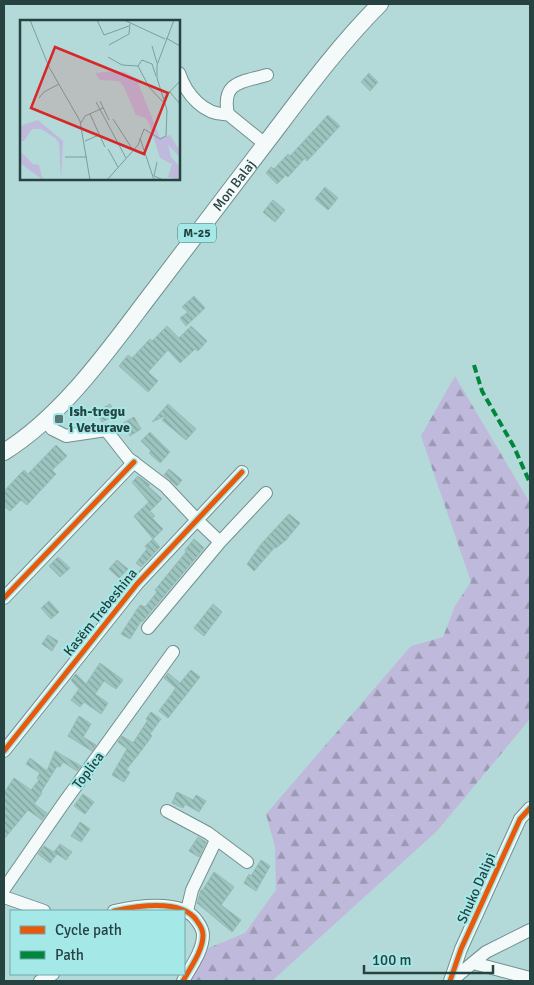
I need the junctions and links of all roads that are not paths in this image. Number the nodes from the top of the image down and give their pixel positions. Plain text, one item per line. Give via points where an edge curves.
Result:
1 (380, 4) edge
2 (267, 75) dead end
3 (180, 76) edge
4 (228, 114) junction
5 (265, 144) junction
6 (45, 420) junction
7 (4, 452) edge
8 (134, 462) junction
9 (242, 472) dead end
10 (266, 493) dead end
11 (197, 520) junction
12 (220, 542) junction
13 (4, 596) edge
14 (148, 628) dead end
15 (173, 652) dead end
16 (4, 751) edge
17 (530, 808) edge
18 (167, 811) dead end
19 (216, 840) junction
20 (246, 862) dead end
21 (4, 889) edge
22 (4, 897) edge
23 (41, 910) edge
24 (118, 910) edge
25 (183, 910) edge
26 (187, 911) joint
27 (530, 930) edge
28 (473, 963) junction
29 (51, 975) edge
30 (530, 978) edge
31 (40, 981) edge
32 (183, 981) edge
33 (450, 981) edge

1 - 5 main road, Mon Balaj / M-25 via 326,65
2 - 4 street via 230,88 226,106
3 - 4 street via 194,99 206,109 217,115
4 - 5 street
5 - 6 main road, Mon Balaj / M-25 via 125,327 65,402
6 - 7 main road, Mon Balaj / M-25
6 - 8 street via 52,429 66,436 106,430
8 - 11 street via 165,486
8 - 13 street
9 - 11 street, Kasëm Trebeshina
10 - 12 street
11 - 12 street
11 - 16 street, Kasëm Trebeshina via 132,590
12 - 14 street
15 - 21 street, Toplica
17 - 33 street, Shuko Dalipi via 520,819 461,949
18 - 19 street
19 - 20 street
19 - 26 street via 192,890
22 - 23 street
24 - 25 street via 153,905
26 - 32 street via 195,918 203,934
27 - 28 street via 486,952
28 - 30 street
28 - 33 street
29 - 31 street

